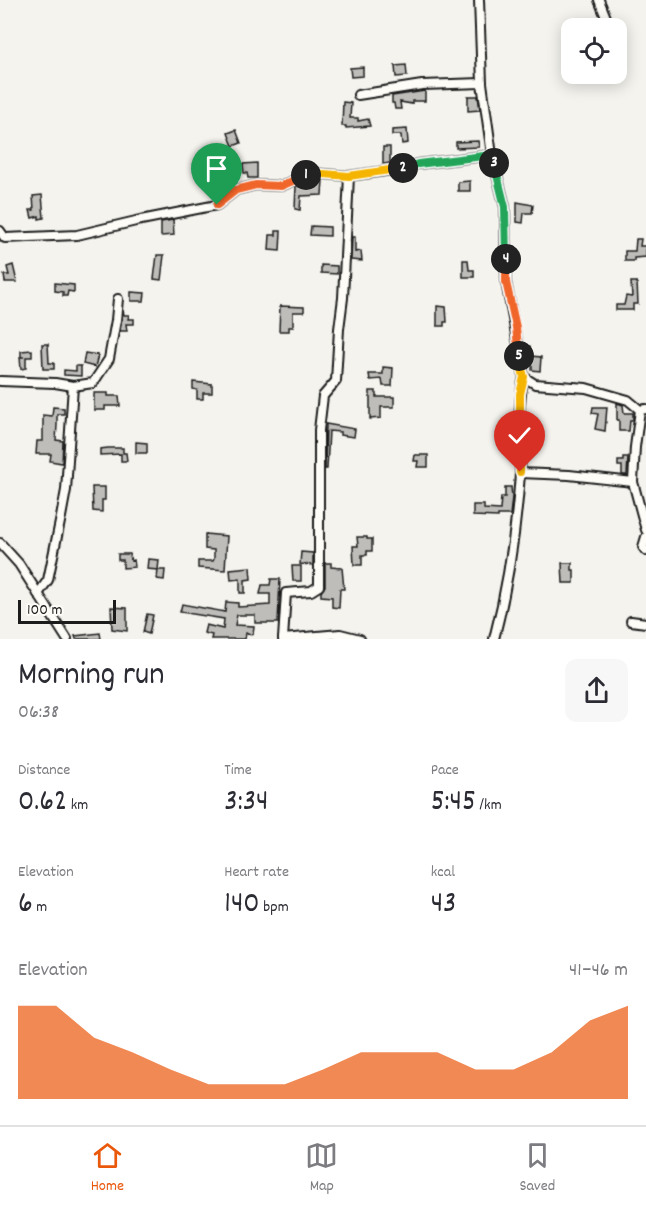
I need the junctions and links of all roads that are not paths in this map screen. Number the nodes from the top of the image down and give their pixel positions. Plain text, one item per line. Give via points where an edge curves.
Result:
1 (480, 0) edge
2 (599, 0) edge
3 (606, 18) edge
4 (482, 83) junction
5 (358, 95) dead end
6 (492, 155) junction
7 (349, 176) junction
8 (0, 231) edge
9 (118, 299) dead end
10 (524, 377) junction
11 (0, 381) edge
12 (73, 386) junction
13 (643, 410) edge
14 (520, 472) junction
15 (633, 482) junction
16 (646, 530) edge
17 (646, 537) edge
18 (0, 543) edge
19 (646, 551) edge
20 (38, 594) junction
21 (632, 621) dead end
22 (646, 623) edge
23 (67, 639) edge
24 (283, 639) edge
25 (360, 639) edge
26 (494, 639) edge

1 - 4 street
2 - 3 street
4 - 5 street via 422,85
4 - 6 street
6 - 7 street
6 - 10 street via 505,207 506,282
7 - 8 street via 311,173 281,186 256,185 236,190 217,205 77,235 5,238
7 - 24 street via 336,381 323,396 319,430 319,586 311,591 286,593
9 - 12 street via 109,359 93,383
10 - 13 street via 535,384 586,388 628,400
10 - 14 street via 520,394
11 - 12 street
12 - 20 street via 66,490 48,580
13 - 15 street via 634,447
14 - 15 street
14 - 26 street via 508,579
15 - 16 street
17 - 19 street
18 - 20 street
20 - 23 street
21 - 22 street
24 - 25 street via 340,634

